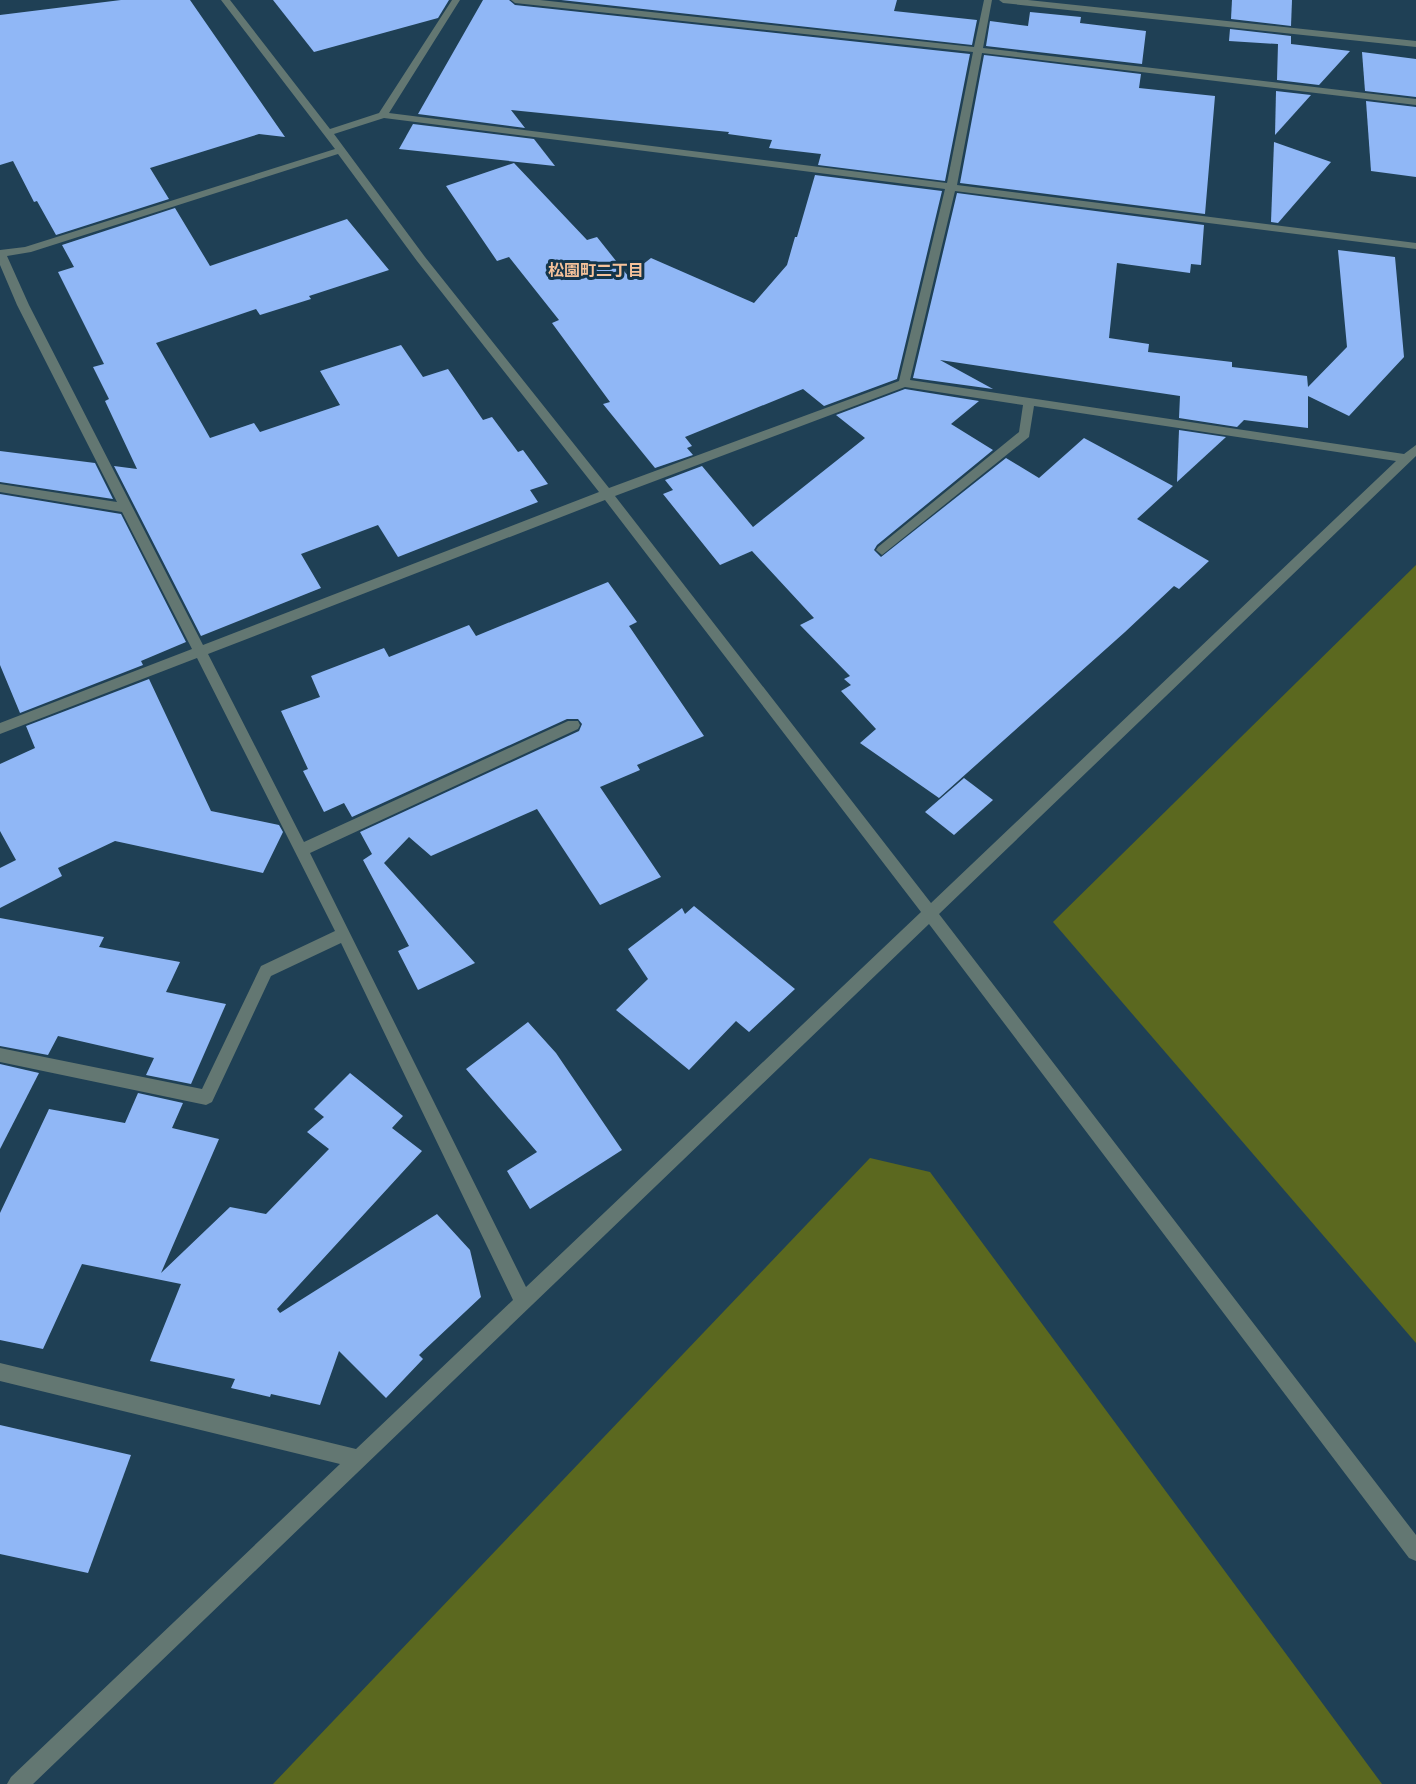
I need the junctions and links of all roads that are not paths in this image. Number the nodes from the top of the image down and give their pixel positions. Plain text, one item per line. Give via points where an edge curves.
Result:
1 (225, 0) edge
2 (456, 0) edge
3 (515, 0) edge
4 (988, 0) edge
5 (1003, 0) edge
6 (1416, 44) edge
7 (977, 50) junction
8 (1416, 102) edge
9 (383, 115) junction
10 (328, 133) junction
11 (341, 150) junction
12 (951, 187) junction
13 (1416, 246) edge
14 (0, 254) edge
15 (904, 383) junction
16 (1029, 401) junction
17 (1411, 454) edge
18 (0, 488) edge
19 (607, 494) junction
20 (127, 508) junction
21 (882, 550) dead end
22 (199, 651) junction
23 (573, 725) dead end
24 (0, 729) edge
25 (301, 850) junction
26 (929, 914) junction
27 (344, 934) junction
28 (0, 1055) edge
29 (523, 1301) junction
30 (0, 1372) edge
31 (359, 1459) junction
32 (1416, 1551) edge
33 (18, 1784) edge

1 - 10 street
2 - 9 street
3 - 7 street
4 - 7 street
5 - 6 street
7 - 8 street
7 - 12 street
9 - 10 street
9 - 12 street
10 - 11 street
11 - 14 street via 27,250
11 - 19 street via 421,259
12 - 13 street
12 - 15 street
14 - 20 street
15 - 16 street
15 - 19 street
16 - 17 street
16 - 21 street via 1025,434
17 - 26 street
18 - 20 street
19 - 22 street
19 - 26 street
20 - 22 street
22 - 24 street
22 - 25 street
23 - 25 street
25 - 27 street
26 - 29 street
26 - 32 street
27 - 28 street via 266,971 206,1096
27 - 29 street
29 - 31 street
30 - 31 street
31 - 33 street

